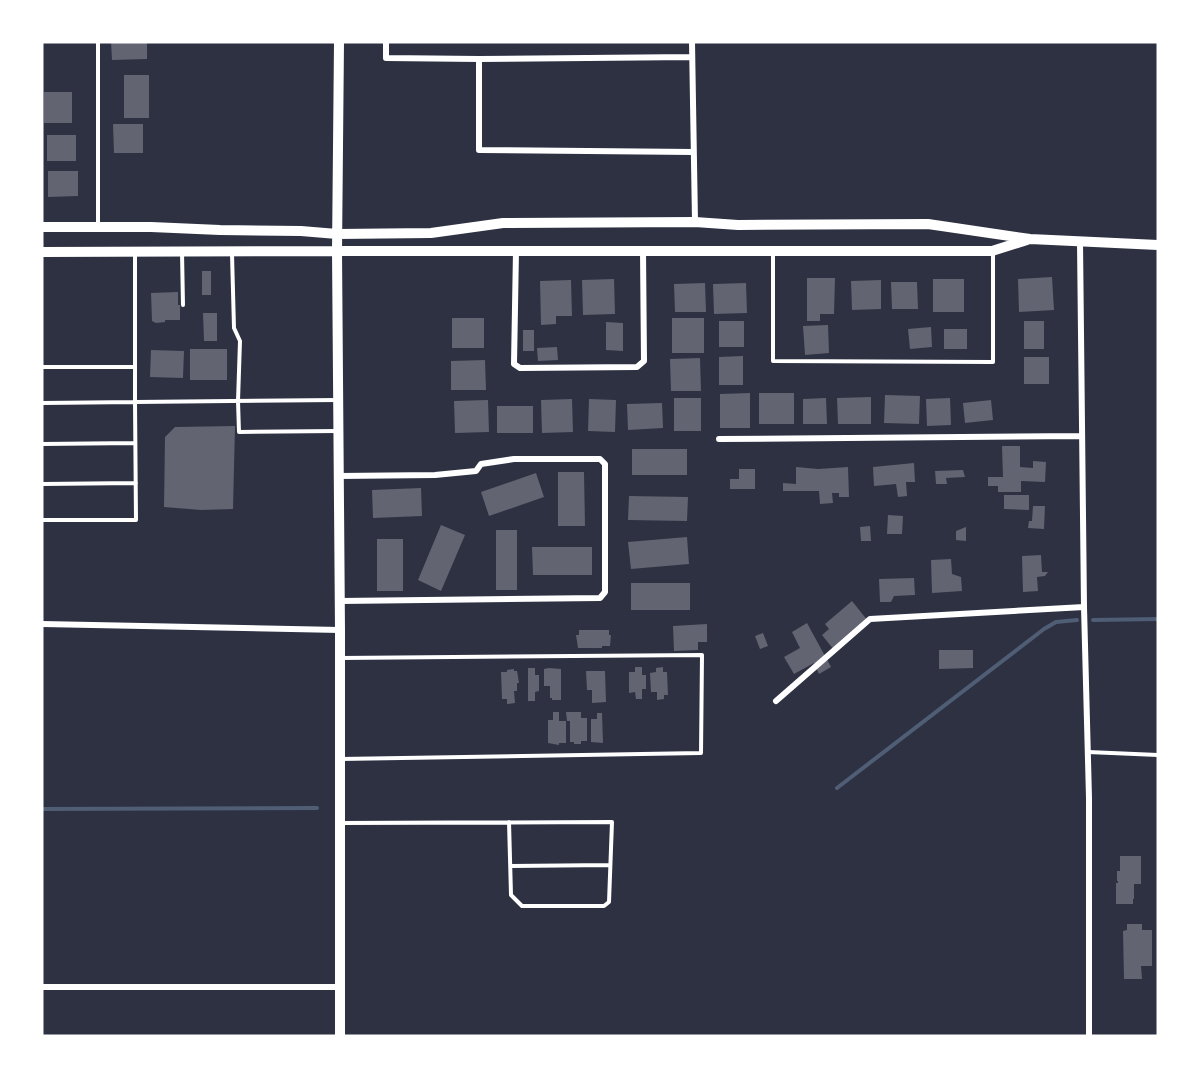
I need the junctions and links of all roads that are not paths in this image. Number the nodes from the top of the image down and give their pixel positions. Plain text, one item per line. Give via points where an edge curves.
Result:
1 (98, 42) edge
2 (339, 42) edge
3 (386, 42) edge
4 (692, 42) edge
5 (692, 57) junction
6 (479, 59) junction
7 (693, 152) junction
8 (695, 222) junction
9 (42, 227) edge
10 (98, 227) junction
11 (337, 234) junction
12 (1030, 239) junction
13 (1080, 242) junction
14 (1158, 245) edge
15 (992, 250) junction
16 (232, 251) junction
17 (337, 251) junction
18 (516, 251) junction
19 (643, 251) junction
20 (772, 251) junction
21 (42, 252) edge
22 (135, 252) junction
23 (182, 252) junction
24 (183, 305) dead end
25 (42, 367) edge
26 (134, 367) junction
27 (338, 400) junction
28 (238, 401) junction
29 (135, 402) junction
30 (42, 403) edge
31 (338, 431) junction
32 (1082, 436) junction
33 (719, 439) dead end
34 (135, 443) junction
35 (42, 444) edge
36 (339, 476) junction
37 (136, 483) junction
38 (42, 484) edge
39 (42, 520) edge
40 (340, 601) junction
41 (1084, 607) junction
42 (42, 624) edge
43 (340, 630) junction
44 (340, 658) junction
45 (776, 701) dead end
46 (1088, 752) junction
47 (1158, 755) edge
48 (339, 759) junction
49 (509, 822) junction
50 (339, 823) junction
51 (610, 865) junction
52 (510, 866) junction
53 (42, 987) edge
54 (339, 987) junction
55 (340, 1036) edge
56 (1089, 1036) edge

1 - 10 lane
2 - 11 main road
3 - 6 street via 386,58
4 - 5 street
5 - 6 street
5 - 7 street
6 - 7 street via 479,150
7 - 8 street
8 - 11 main road via 503,223 431,233
8 - 12 main road via 928,224
9 - 10 main road
10 - 11 main road
11 - 17 main road
12 - 13 main road
12 - 15 main road
13 - 14 main road
13 - 32 street
15 - 20 main road
15 - 20 lane via 993,362 773,361
16 - 17 main road
16 - 23 main road
16 - 28 lane via 234,328 240,341
17 - 18 main road
17 - 27 main road
18 - 19 main road
18 - 19 street via 514,364 520,368 637,367 644,362
19 - 20 main road
21 - 22 main road
22 - 23 main road
22 - 26 lane
23 - 24 lane
25 - 26 lane
26 - 29 lane
27 - 28 lane
27 - 31 main road
28 - 29 lane
28 - 31 lane via 239,432
29 - 30 lane
29 - 34 lane
31 - 36 main road
32 - 33 street
32 - 41 street
34 - 35 lane
34 - 37 lane
36 - 40 main road
36 - 40 street via 466,472 476,471 482,464 514,459 600,459 605,464 605,592 600,598
37 - 38 lane
37 - 39 lane via 136,520
40 - 43 main road
41 - 45 street via 870,619
41 - 46 street
42 - 43 street
43 - 44 main road
44 - 48 main road
44 - 48 lane via 702,656 702,666 701,753
46 - 47 lane
46 - 56 street
48 - 50 main road
49 - 50 lane
49 - 51 lane via 612,822
49 - 52 lane
50 - 54 main road
51 - 52 lane
51 - 52 lane via 609,902 603,906 522,906 510,895
53 - 54 street
54 - 55 main road

